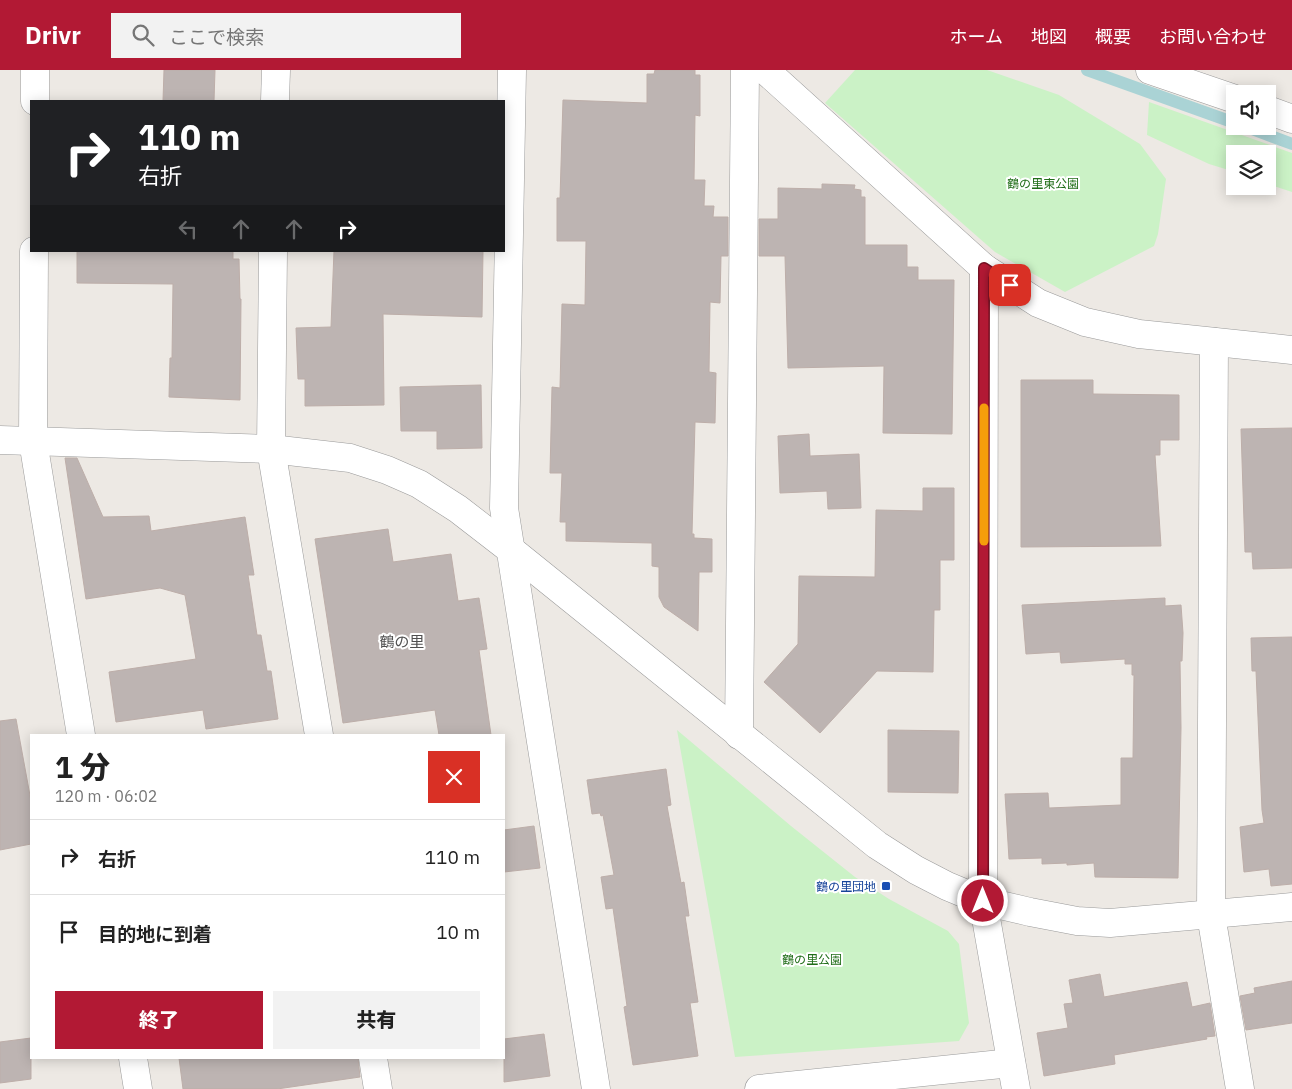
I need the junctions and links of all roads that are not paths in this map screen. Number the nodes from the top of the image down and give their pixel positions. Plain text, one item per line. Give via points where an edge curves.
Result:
1 (35, 70) edge
2 (276, 70) edge
3 (512, 70) edge
4 (745, 70) edge
5 (766, 70) edge
6 (1150, 70) edge
7 (1226, 96) edge
8 (35, 100) edge
9 (275, 100) edge
10 (1276, 113) edge
11 (1292, 119) edge
12 (34, 252) edge
13 (273, 252) edge
14 (984, 268) junction
15 (1214, 342) junction
16 (1292, 350) edge
17 (0, 440) edge
18 (33, 441) junction
19 (271, 449) junction
20 (511, 550) junction
21 (81, 734) edge
22 (319, 734) edge
23 (740, 734) junction
24 (983, 901) junction
25 (1292, 907) edge
26 (1211, 915) junction
27 (133, 1059) edge
28 (373, 1059) edge
29 (1012, 1062) junction
30 (807, 1086) edge
31 (138, 1089) edge
32 (378, 1089) edge
33 (596, 1089) edge
34 (759, 1089) edge
35 (1016, 1089) edge
36 (1240, 1089) edge

1 - 8 street
2 - 9 street
3 - 20 street via 504,508
4 - 23 street
5 - 14 street
6 - 7 street
10 - 11 street
12 - 18 street
13 - 19 street
14 - 15 street via 1038,303 1085,322 1139,334
14 - 24 street
15 - 16 street
15 - 26 street
17 - 18 street
18 - 19 street
18 - 21 street
19 - 20 street via 350,458 387,470 419,484
19 - 22 street
20 - 23 street
20 - 33 street
23 - 24 street via 877,845 916,870
24 - 26 street via 1077,921 1110,923
24 - 29 street
25 - 26 street
26 - 36 street
27 - 31 street
28 - 32 street
29 - 30 street
29 - 35 street
30 - 34 street

